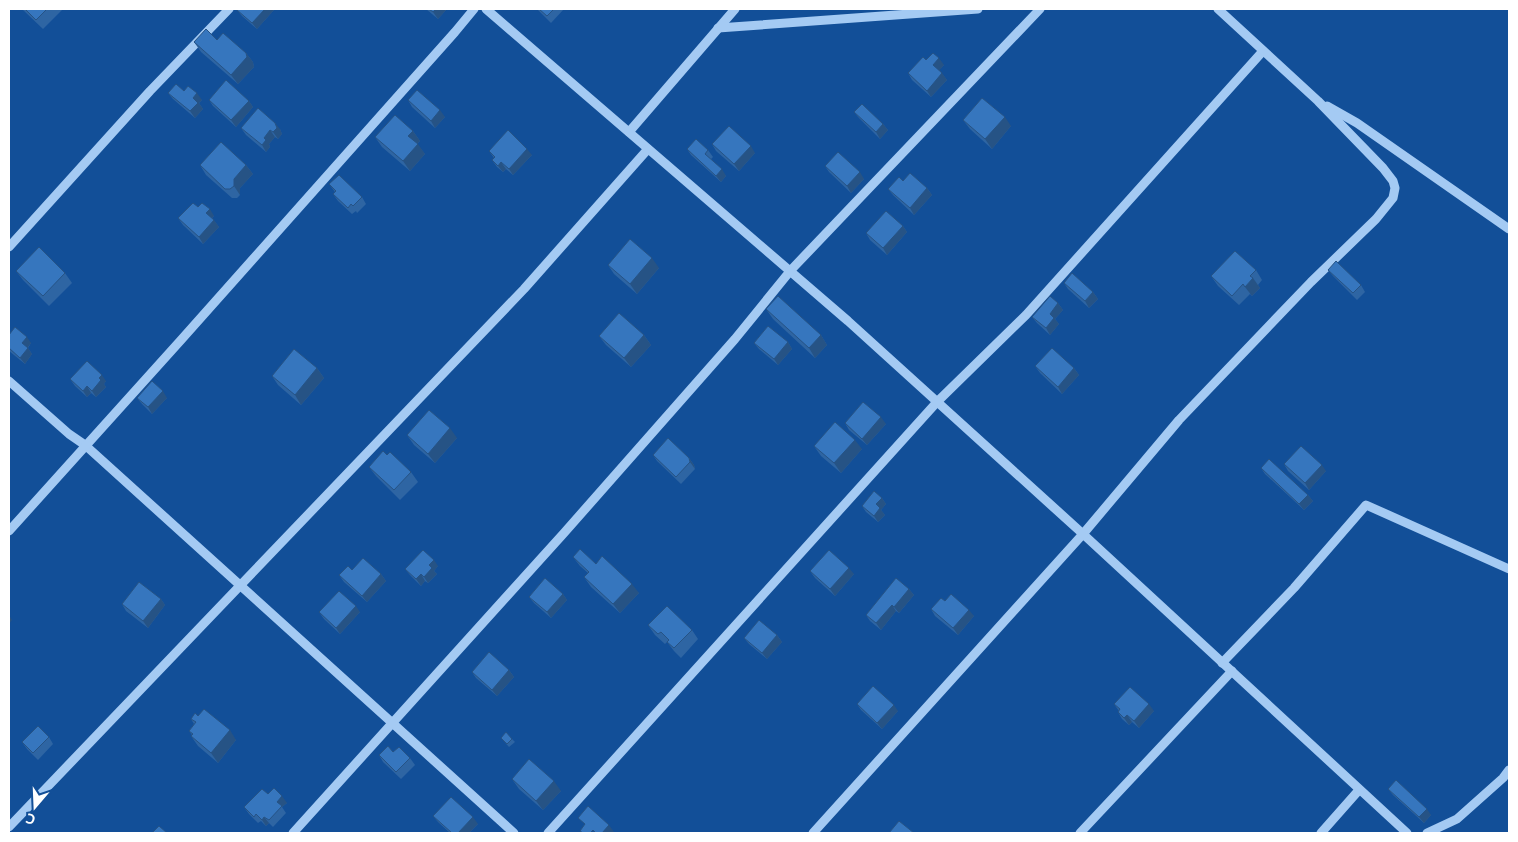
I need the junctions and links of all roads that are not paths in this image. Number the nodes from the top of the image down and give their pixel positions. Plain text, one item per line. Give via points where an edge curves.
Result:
1 (229, 9) edge
2 (474, 9) edge
3 (486, 9) edge
4 (735, 9) edge
5 (978, 9) edge
6 (1040, 9) edge
7 (1218, 9) edge
8 (718, 28) junction
9 (1263, 50) junction
10 (1318, 101) junction
11 (630, 132) junction
12 (648, 149) junction
13 (1509, 229) edge
14 (9, 247) edge
15 (791, 270) junction
16 (9, 381) edge
17 (937, 402) junction
18 (86, 446) junction
19 (9, 530) edge
20 (1082, 534) junction
21 (1509, 569) edge
22 (241, 585) junction
23 (1222, 663) junction
24 (1232, 671) junction
25 (392, 723) junction
26 (1509, 770) edge
27 (1359, 790) junction
28 (9, 827) edge
29 (293, 833) edge
30 (514, 833) edge
31 (548, 833) edge
32 (813, 833) edge
33 (1080, 833) edge
34 (1321, 833) edge
35 (1407, 833) edge
36 (1427, 833) edge

1 - 14 street
2 - 18 street
3 - 11 street
4 - 8 street
5 - 8 street
6 - 15 street
7 - 9 street
8 - 11 street
9 - 10 street
9 - 17 street via 1026,315
10 - 13 street via 1356,123
10 - 20 street via 1394,181 1393,198 1179,420
11 - 12 street
12 - 15 street
12 - 22 street via 524,289
15 - 17 street
15 - 25 street via 722,354
16 - 18 street
17 - 20 street
17 - 31 street
18 - 19 street
18 - 22 street
20 - 23 street
20 - 32 street
21 - 23 street via 1366,505 1294,588
22 - 25 street
22 - 28 street
23 - 24 street
24 - 27 street
24 - 33 street
25 - 29 street
25 - 30 street
26 - 36 street via 1457,819
27 - 34 street
27 - 35 street

